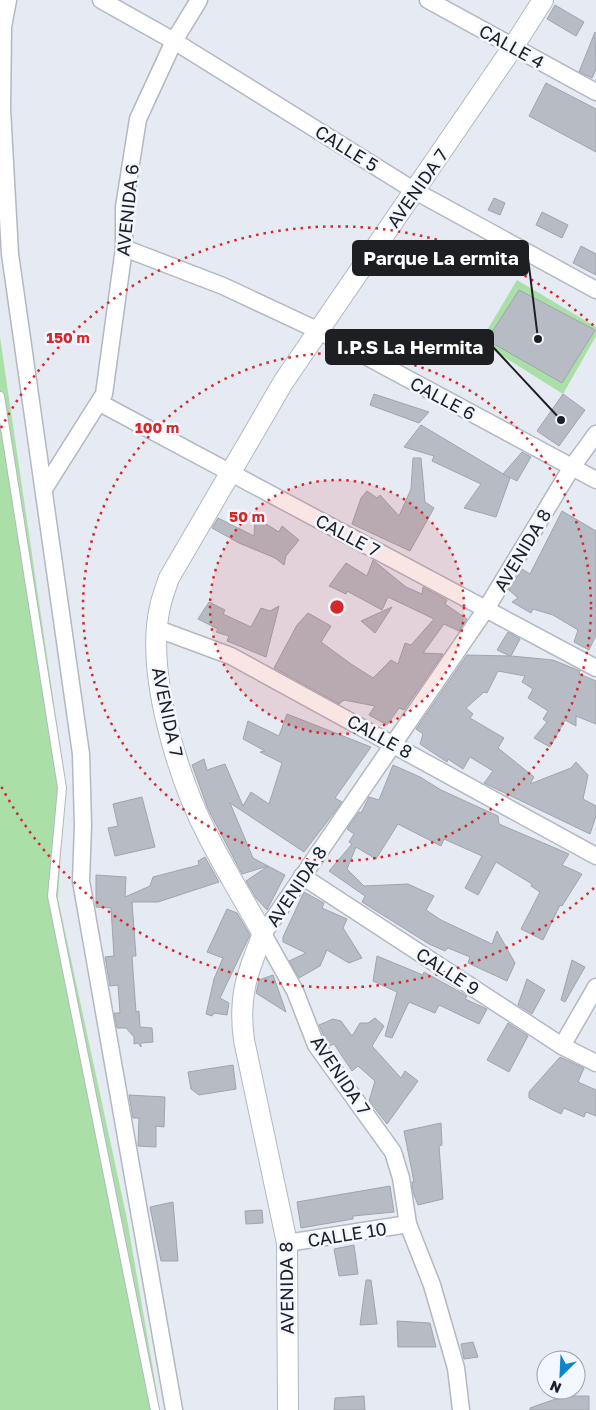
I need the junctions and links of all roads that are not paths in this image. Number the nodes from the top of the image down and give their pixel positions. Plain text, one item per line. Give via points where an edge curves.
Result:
1 (8, 0) edge
2 (102, 0) edge
3 (199, 0) edge
4 (428, 0) edge
5 (543, 0) edge
6 (174, 40) junction
7 (513, 47) junction
8 (596, 92) edge
9 (415, 191) junction
10 (124, 248) junction
11 (596, 290) edge
12 (318, 330) junction
13 (0, 396) edge
14 (100, 403) junction
15 (596, 434) edge
16 (572, 467) junction
17 (230, 472) junction
18 (596, 480) edge
19 (44, 489) junction
20 (486, 609) junction
21 (158, 630) junction
22 (596, 668) edge
23 (395, 744) junction
24 (596, 856) edge
25 (302, 876) junction
26 (263, 934) junction
27 (596, 987) edge
28 (562, 1046) junction
29 (596, 1063) edge
30 (408, 1224) junction
31 (287, 1243) junction
32 (155, 1410) edge
33 (174, 1410) edge
34 (288, 1410) edge
35 (461, 1410) edge

1 - 19 street via 3,27 2,109 10,254
2 - 6 street, CALLE 5
3 - 6 street, AVENIDA 6
4 - 7 street, CALLE 4
5 - 7 street, AVENIDA 7
6 - 9 street, CALLE 5
6 - 10 street, AVENIDA 6 via 138,119 124,207
7 - 8 street, CALLE 4
7 - 9 street, AVENIDA 7
9 - 11 street, CALLE 5
9 - 12 street, AVENIDA 7
10 - 12 street, CALLE 6 via 223,286
10 - 14 street, AVENIDA 6 via 104,394
12 - 16 street, CALLE 6
12 - 17 street, AVENIDA 7
13 - 32 lane via 62,788 52,896
14 - 17 street, CALLE 7
14 - 19 street, AVENIDA 6
15 - 16 street, AVENIDA 8
16 - 18 street, CALLE 6
16 - 20 street, AVENIDA 8
17 - 20 street, CALLE 7
17 - 21 street, AVENIDA 7 via 169,578 160,608
19 - 33 street via 81,754 83,825 80,881
20 - 22 street, CALLE 7
20 - 23 street, AVENIDA 8
21 - 23 street, CALLE 8 via 231,656
21 - 26 street, AVENIDA 7 via 160,689 170,736 186,785 208,837
23 - 24 street, CALLE 8
23 - 25 street, AVENIDA 8
25 - 26 street, AVENIDA 8
25 - 28 street, CALLE 9
26 - 30 street, AVENIDA 7 via 295,991 316,1045 393,1152
26 - 31 street, AVENIDA 8 via 244,984 241,1013
27 - 28 street
28 - 29 street, CALLE 9
30 - 31 street, CALLE 10
30 - 35 street, AVENIDA 7 via 432,1285 456,1368
31 - 34 street, AVENIDA 8

